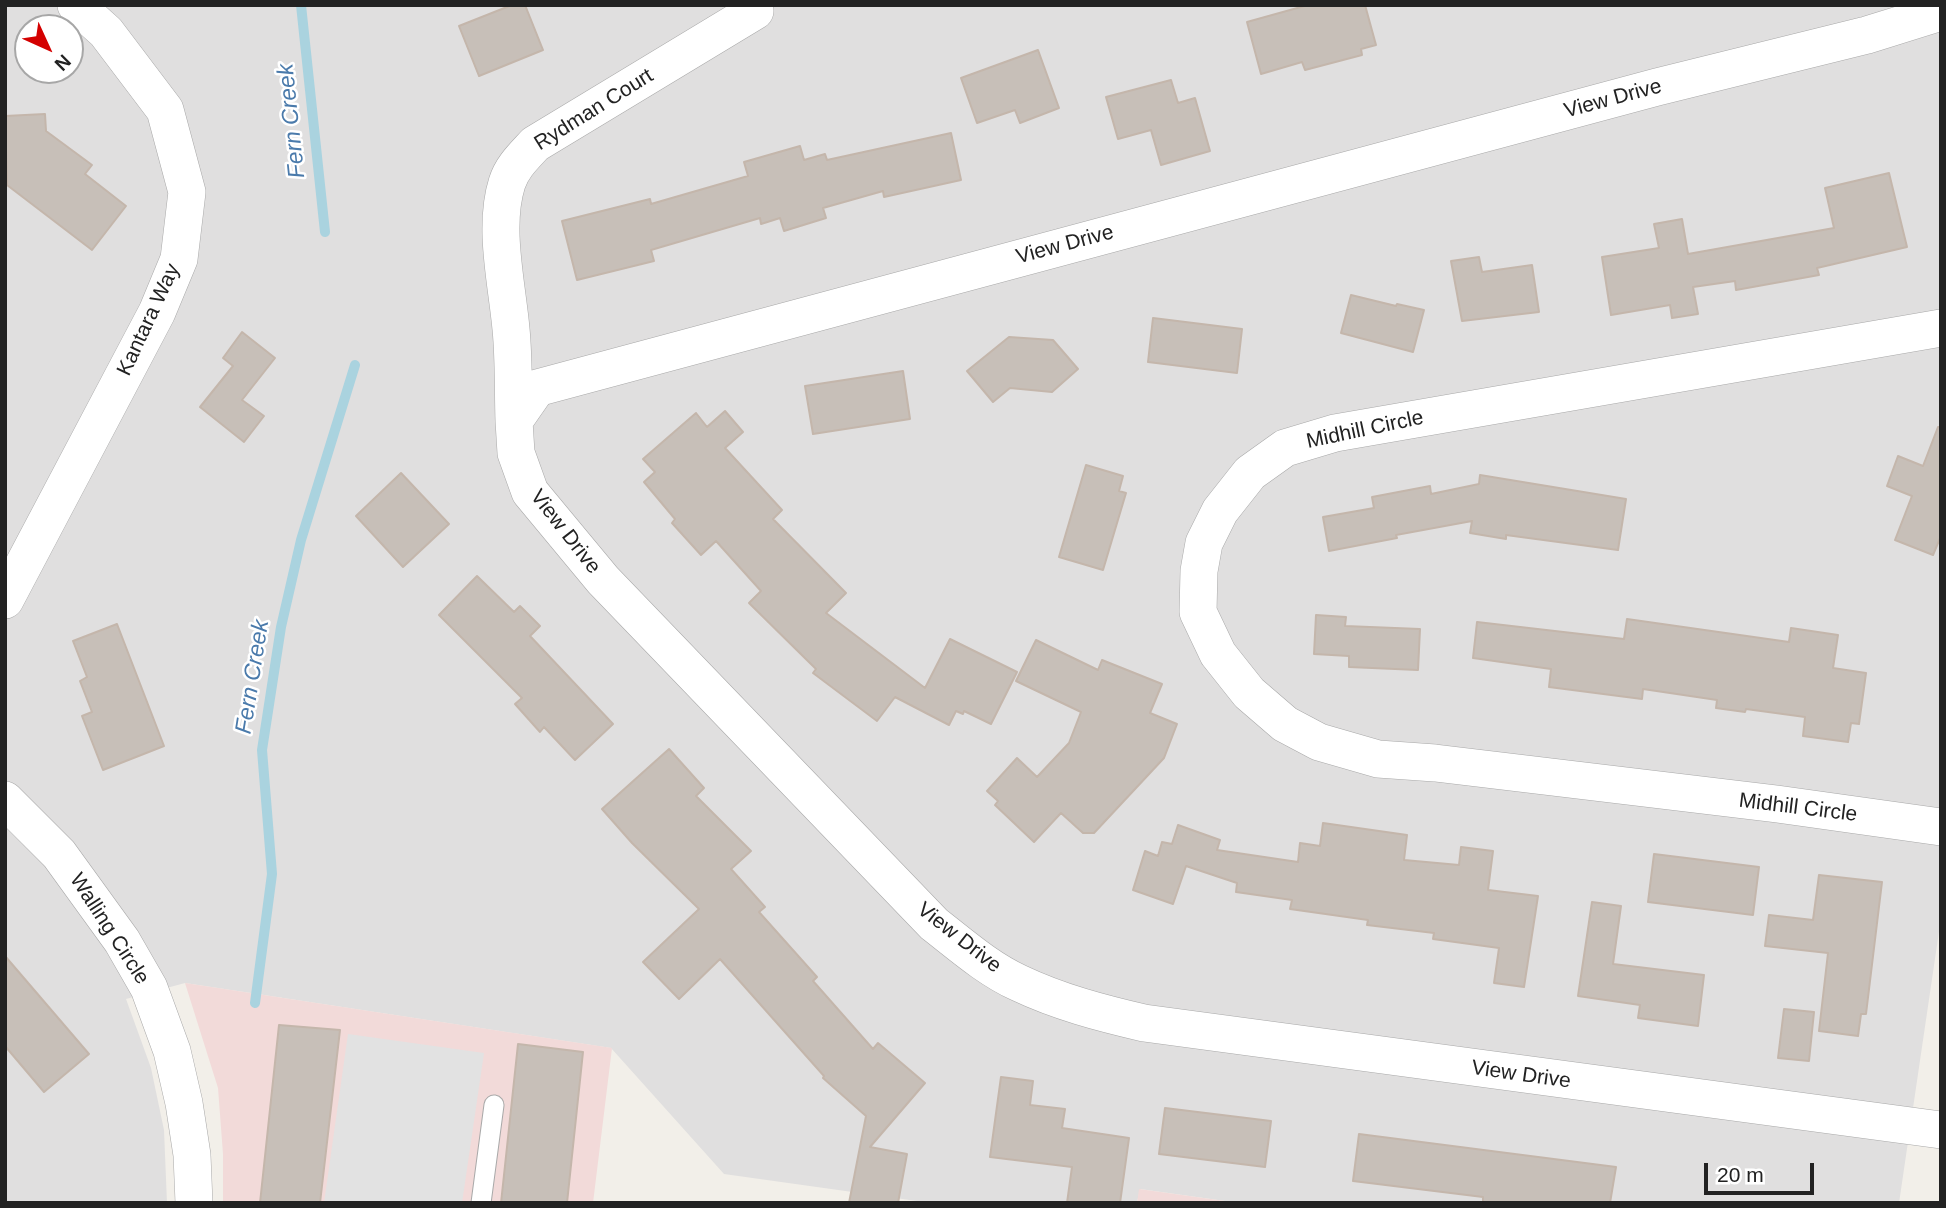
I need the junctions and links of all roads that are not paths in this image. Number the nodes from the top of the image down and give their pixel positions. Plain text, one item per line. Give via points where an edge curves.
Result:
1 (76, 5) edge
2 (755, 11) dead end
3 (1941, 12) edge
4 (1941, 328) edge
5 (514, 421) junction
6 (5, 600) edge
7 (5, 800) edge
8 (1941, 827) edge
9 (494, 1105) dead end
10 (1941, 1130) edge
11 (194, 1203) edge
12 (481, 1203) edge

1 - 6 street, Kantara Way via 106,32 165,110 187,192 179,259 157,313
2 - 5 street, Rydman Court via 535,144 513,168 506,185 502,255 511,330
3 - 5 street, View Drive via 537,388
4 - 8 street, Midhill Circle via 1335,433 1285,448 1250,473 1220,511 1204,543 1198,612 1218,654 1249,693 1285,724 1319,742 1378,759
5 - 10 street, View Drive via 516,453 530,492 603,580 934,924 1017,983 1077,1007 1144,1023
7 - 11 street, Walling Circle via 59,854 149,988 172,1051 184,1103
9 - 12 lane

